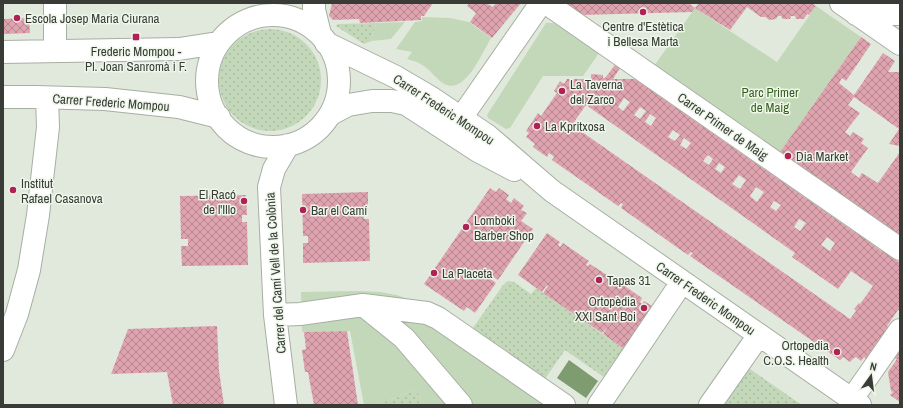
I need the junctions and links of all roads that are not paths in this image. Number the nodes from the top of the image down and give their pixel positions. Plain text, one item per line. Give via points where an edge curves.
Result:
1 (55, 3) edge
2 (314, 3) edge
3 (541, 3) edge
4 (546, 3) edge
5 (848, 8) edge
6 (277, 9) edge
7 (900, 14) edge
8 (323, 38) junction
9 (218, 43) junction
10 (900, 44) edge
11 (55, 51) junction
12 (3, 52) edge
13 (3, 98) edge
14 (47, 98) junction
15 (331, 114) junction
16 (219, 117) junction
17 (461, 118) junction
18 (252, 142) junction
19 (288, 145) junction
20 (269, 187) junction
21 (552, 191) junction
22 (900, 249) edge
23 (682, 282) junction
24 (363, 305) junction
25 (275, 315) junction
26 (900, 330) edge
27 (759, 335) junction
28 (3, 350) edge
29 (856, 402) edge
30 (286, 405) edge
31 (461, 405) edge
32 (564, 405) edge
33 (599, 405) edge
34 (710, 405) edge

1 - 11 street
2 - 8 street
3 - 17 street
4 - 22 street, Carrer Primer de Maig
5 - 7 street
5 - 10 street
6 - 8 street via 284,16 294,19
6 - 9 street via 240,23
8 - 15 street via 337,66 340,82 336,104
8 - 17 street, Carrer Frederic Mompou via 383,69
9 - 11 street via 179,49
9 - 16 street via 207,67 206,84 210,101
11 - 12 street
13 - 14 street, Carrer Frederic Mompou
14 - 16 street, Carrer Frederic Mompou via 105,99 174,106
14 - 28 street via 48,127 29,270 17,314
15 - 19 street via 310,135
15 - 21 street, Carrer Frederic Mompou via 348,105 372,101 406,104 478,151
16 - 18 street via 234,134
17 - 21 street, Carrer Frederic Mompou via 488,136
18 - 19 street via 267,146
18 - 20 street via 264,168
19 - 20 street, Carrer del Camí Vell de la Colònia via 274,169
20 - 25 street, Carrer del Camí Vell de la Colònia
21 - 23 street, Carrer Frederic Mompou
23 - 27 street, Carrer Frederic Mompou
23 - 33 street
24 - 25 street
24 - 31 street via 404,338
24 - 32 street via 427,313 438,318
25 - 30 street, Carrer del Camí Vell de la Colònia
26 - 29 street
27 - 29 street, Carrer Frederic Mompou
27 - 34 street

